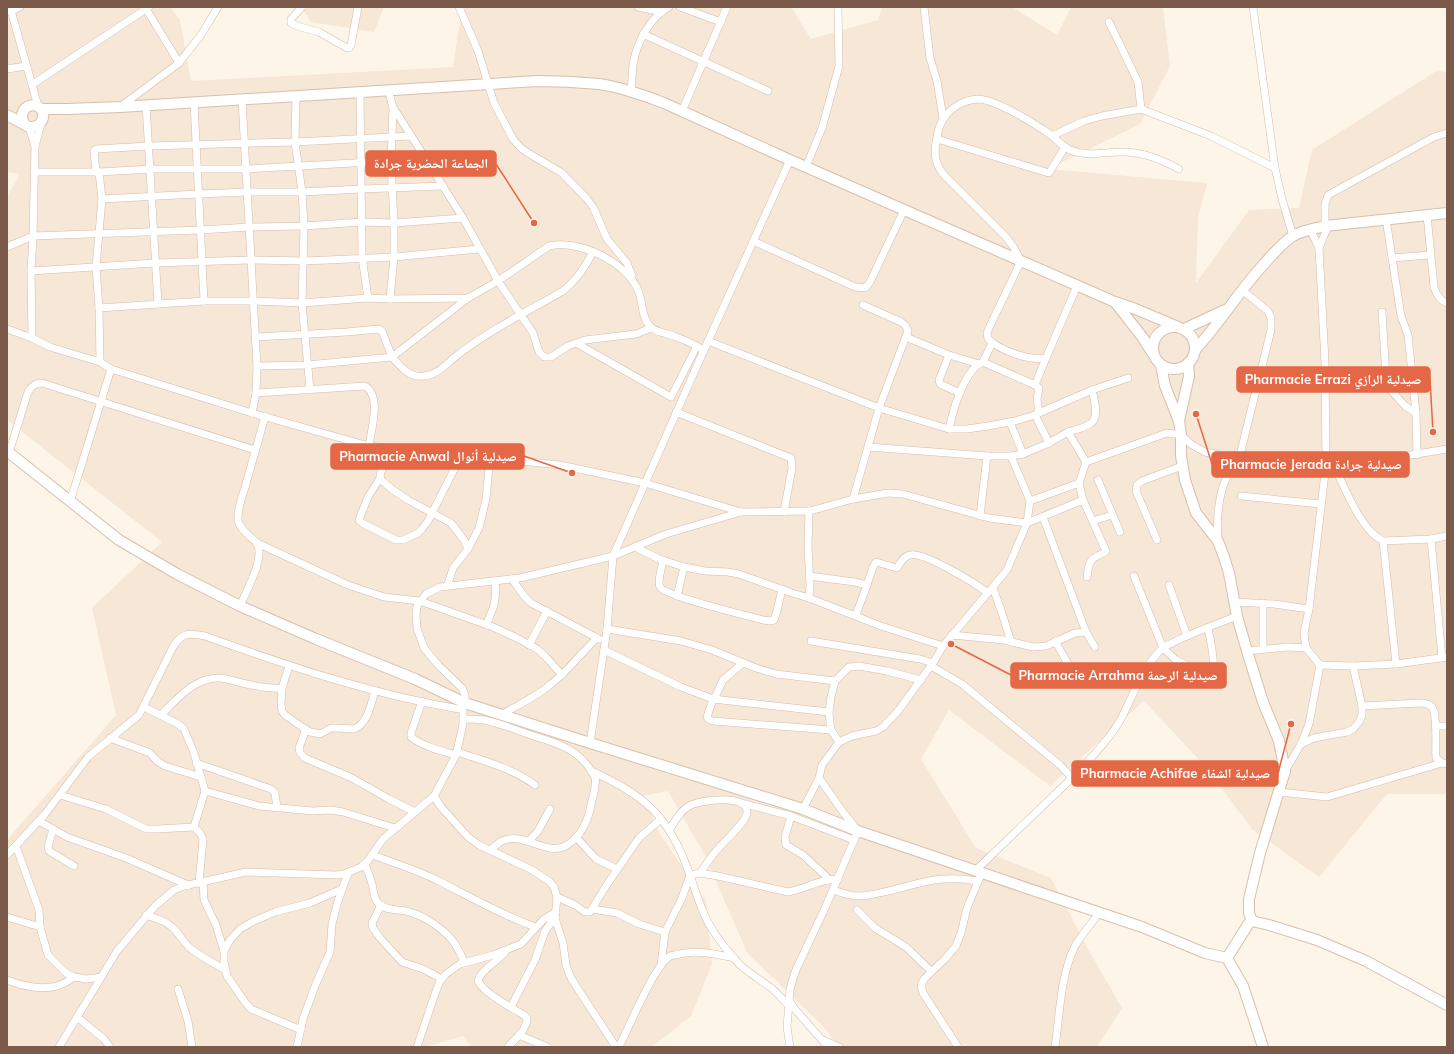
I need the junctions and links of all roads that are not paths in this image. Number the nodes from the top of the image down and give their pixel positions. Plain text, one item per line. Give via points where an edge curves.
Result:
1 (20, 7) edge
2 (218, 7) edge
3 (302, 7) edge
4 (358, 7) edge
5 (459, 7) edge
6 (638, 7) edge
7 (669, 7) edge
8 (680, 7) edge
9 (727, 7) edge
10 (838, 7) edge
11 (924, 7) edge
12 (1253, 7) edge
13 (147, 8) edge
14 (10, 9) edge
15 (662, 12) junction
16 (721, 22) junction
17 (1108, 22) dead end
18 (643, 34) junction
19 (704, 62) junction
20 (179, 63) junction
21 (26, 66) junction
22 (7, 69) edge
23 (489, 84) junction
24 (33, 88) junction
25 (388, 90) junction
26 (768, 90) dead end
27 (360, 92) junction
28 (631, 92) junction
29 (296, 96) junction
30 (242, 100) junction
31 (194, 103) junction
32 (146, 105) junction
33 (34, 106) junction
34 (120, 107) junction
35 (394, 107) junction
36 (67, 109) junction
37 (1141, 109) junction
38 (682, 111) junction
39 (7, 112) edge
40 (7, 116) edge
41 (943, 118) junction
42 (42, 122) junction
43 (27, 125) junction
44 (1447, 133) edge
45 (411, 136) junction
46 (1052, 136) junction
47 (392, 137) junction
48 (361, 138) junction
49 (937, 139) junction
50 (295, 142) junction
51 (243, 143) junction
52 (196, 145) junction
53 (35, 146) junction
54 (149, 146) junction
55 (1065, 146) junction
56 (426, 159) junction
57 (790, 160) junction
58 (362, 162) junction
59 (391, 162) junction
60 (298, 165) junction
61 (806, 167) junction
62 (246, 168) junction
63 (1276, 168) junction
64 (151, 169) junction
65 (198, 169) junction
66 (1179, 169) dead end
67 (34, 172) junction
68 (98, 172) junction
69 (443, 186) junction
70 (393, 188) junction
71 (362, 189) junction
72 (248, 192) junction
73 (302, 192) junction
74 (198, 194) junction
75 (152, 197) junction
76 (102, 199) junction
77 (904, 210) junction
78 (1447, 213) edge
79 (1427, 215) junction
80 (463, 218) junction
81 (1386, 219) junction
82 (362, 222) junction
83 (394, 223) junction
84 (304, 226) junction
85 (1326, 226) junction
86 (250, 227) junction
87 (1310, 229) junction
88 (200, 230) junction
89 (154, 232) junction
90 (100, 234) junction
91 (33, 236) junction
92 (1293, 236) junction
93 (753, 241) junction
94 (7, 247) edge
95 (1319, 248) junction
96 (479, 249) junction
97 (593, 252) junction
98 (1430, 255) junction
99 (362, 257) junction
100 (394, 257) junction
101 (1392, 258) junction
102 (250, 260) junction
103 (304, 261) junction
104 (1021, 261) junction
105 (202, 262) junction
106 (155, 263) junction
107 (96, 267) junction
108 (31, 272) junction
109 (634, 280) junction
110 (498, 281) junction
111 (1078, 286) junction
112 (1242, 290) junction
113 (368, 298) junction
114 (468, 298) junction
115 (390, 299) junction
116 (204, 301) junction
117 (253, 301) junction
118 (1115, 302) junction
119 (302, 303) junction
120 (1447, 303) edge
121 (158, 304) junction
122 (863, 305) dead end
123 (99, 308) junction
124 (1227, 309) junction
125 (1382, 312) dead end
126 (520, 315) junction
127 (651, 328) junction
128 (1180, 328) junction
129 (7, 329) edge
130 (305, 334) junction
131 (256, 337) junction
132 (906, 337) junction
133 (32, 338) junction
134 (708, 341) junction
135 (576, 343) junction
136 (992, 343) junction
137 (701, 348) junction
138 (1195, 350) junction
139 (949, 355) junction
140 (392, 357) junction
141 (1155, 357) junction
142 (1046, 358) junction
143 (100, 362) junction
144 (981, 363) junction
145 (1188, 363) junction
146 (307, 365) junction
147 (1162, 365) junction
148 (257, 366) junction
149 (111, 369) junction
150 (1128, 378) dead end
151 (1035, 386) junction
152 (310, 390) junction
153 (1092, 390) junction
154 (256, 393) junction
155 (960, 393) junction
156 (100, 402) junction
157 (879, 408) junction
158 (676, 412) junction
159 (252, 413) junction
160 (1416, 413) junction
161 (1037, 414) junction
162 (265, 416) junction
163 (1179, 421) junction
164 (1010, 422) junction
165 (949, 429) junction
166 (1068, 432) junction
167 (1181, 435) junction
168 (1049, 442) junction
169 (369, 446) junction
170 (868, 447) junction
171 (390, 448) junction
172 (1447, 449) edge
173 (255, 450) junction
174 (8, 452) edge
175 (462, 454) junction
176 (1023, 454) junction
177 (1416, 455) junction
178 (987, 456) junction
179 (1011, 456) junction
180 (490, 457) junction
181 (1239, 459) junction
182 (1086, 462) junction
183 (1329, 465) junction
184 (1182, 466) junction
185 (380, 478) junction
186 (1098, 480) dead end
187 (645, 483) junction
188 (1079, 483) junction
189 (1241, 496) dead end
190 (853, 499) junction
191 (1083, 500) junction
192 (1030, 501) junction
193 (70, 502) junction
194 (1321, 504) junction
195 (809, 511) junction
196 (741, 512) junction
197 (784, 512) junction
198 (432, 513) junction
199 (1112, 515) junction
200 (980, 516) junction
201 (1043, 517) junction
202 (1093, 521) junction
203 (1027, 523) junction
204 (1120, 532) dead end
205 (1447, 536) edge
206 (1431, 539) junction
207 (1157, 540) dead end
208 (1218, 541) junction
209 (1383, 541) junction
210 (257, 543) junction
211 (635, 547) junction
212 (468, 549) junction
213 (613, 556) junction
214 (663, 560) junction
215 (684, 567) junction
216 (809, 576) junction
217 (1134, 576) dead end
218 (1088, 577) dead end
219 (512, 579) junction
220 (495, 581) junction
221 (1169, 585) dead end
222 (867, 586) junction
223 (447, 587) junction
224 (782, 590) junction
225 (990, 591) junction
226 (677, 596) junction
227 (809, 598) junction
228 (420, 601) junction
229 (1235, 602) junction
230 (1263, 604) junction
231 (240, 606) junction
232 (1309, 609) junction
233 (547, 611) junction
234 (856, 615) junction
235 (1237, 616) junction
236 (486, 625) junction
237 (1208, 628) junction
238 (607, 630) junction
239 (1086, 632) junction
240 (952, 635) junction
241 (1187, 636) junction
242 (597, 638) junction
243 (606, 641) junction
244 (1055, 641) junction
245 (811, 642) dead end
246 (1010, 642) junction
247 (529, 645) junction
248 (943, 646) junction
249 (1095, 647) dead end
250 (1163, 648) junction
251 (1306, 648) junction
252 (1263, 649) junction
253 (604, 650) junction
254 (1247, 651) junction
255 (1444, 657) edge
256 (743, 663) junction
257 (1396, 664) junction
258 (932, 665) junction
259 (1320, 665) junction
260 (289, 666) junction
261 (1353, 666) junction
262 (562, 675) junction
263 (1075, 676) dead end
264 (921, 680) junction
265 (835, 681) junction
266 (282, 688) junction
267 (375, 691) junction
268 (713, 698) junction
269 (422, 701) junction
270 (464, 705) junction
271 (1362, 706) junction
272 (144, 707) junction
273 (829, 712) junction
274 (161, 715) junction
275 (501, 715) junction
276 (463, 719) junction
277 (1435, 726) junction
278 (1447, 726) edge
279 (306, 729) junction
280 (831, 730) junction
281 (110, 738) junction
282 (839, 742) junction
283 (590, 744) junction
284 (1301, 744) junction
285 (457, 754) junction
286 (196, 763) junction
287 (1444, 763) edge
288 (591, 771) junction
289 (1285, 771) junction
290 (201, 777) junction
291 (819, 778) junction
292 (1072, 778) junction
293 (535, 784) dead end
294 (205, 791) junction
295 (1279, 792) junction
296 (60, 795) junction
297 (434, 796) junction
298 (741, 803) junction
299 (277, 808) junction
300 (803, 808) junction
301 (550, 809) dead end
302 (415, 812) junction
303 (791, 816) junction
304 (661, 819) junction
305 (39, 821) junction
306 (194, 827) junction
307 (395, 828) junction
308 (53, 829) junction
309 (670, 829) junction
310 (856, 835) junction
311 (576, 837) junction
312 (529, 841) junction
313 (16, 846) junction
314 (490, 850) junction
315 (7, 855) edge
316 (372, 855) junction
317 (364, 864) junction
318 (74, 866) dead end
319 (617, 870) junction
320 (348, 873) junction
321 (700, 873) junction
322 (690, 874) junction
323 (979, 874) junction
324 (829, 879) junction
325 (838, 879) junction
326 (201, 883) junction
327 (188, 885) junction
328 (342, 889) junction
329 (833, 890) junction
330 (557, 898) junction
331 (380, 904) junction
332 (593, 909) junction
333 (857, 910) dead end
334 (1099, 914) junction
335 (146, 915) junction
336 (556, 915) junction
337 (7, 917) edge
338 (1252, 921) junction
339 (40, 927) junction
340 (535, 928) junction
341 (665, 932) junction
342 (224, 950) junction
343 (506, 951) junction
344 (734, 958) junction
345 (1227, 958) junction
346 (464, 962) junction
347 (661, 965) junction
348 (226, 970) junction
349 (931, 971) junction
350 (74, 977) junction
351 (101, 977) junction
352 (442, 979) junction
353 (7, 980) edge
354 (178, 989) dead end
355 (790, 1003) junction
356 (1447, 1005) edge
357 (511, 1008) junction
358 (77, 1017) junction
359 (301, 1030) junction
360 (519, 1035) junction
361 (822, 1039) junction
362 (60, 1047) edge
363 (110, 1047) edge
364 (192, 1047) edge
365 (297, 1047) edge
366 (416, 1047) edge
367 (508, 1047) edge
368 (547, 1047) edge
369 (618, 1047) edge
370 (790, 1047) edge
371 (828, 1047) edge
372 (839, 1047) edge
373 (958, 1047) edge
374 (1055, 1047) edge
375 (1263, 1047) edge

1 - 14 street
2 - 20 street via 201,35
3 - 4 street via 291,19 291,23 313,29 348,48 354,32
5 - 23 street
6 - 15 street
7 - 15 street
8 - 16 street
9 - 16 street
10 - 61 street via 839,66 822,128
11 - 41 street via 930,58
12 - 63 street
13 - 20 street
13 - 24 street
14 - 21 street
15 - 18 street
16 - 19 street
17 - 37 street via 1138,82
18 - 19 street
18 - 28 street via 634,62
19 - 26 street
19 - 38 street
20 - 34 street
21 - 22 street
21 - 24 street
23 - 25 street
23 - 28 street via 559,81 599,84
23 - 109 street via 494,103 516,143 562,173 587,199 607,239 627,263
24 - 33 street
25 - 27 street
25 - 35 street
27 - 29 street
27 - 48 street
28 - 38 street
29 - 30 street
29 - 50 street
30 - 31 street
30 - 51 street
31 - 32 street
31 - 52 street
32 - 34 street
32 - 54 street
33 - 36 street
33 - 39 street
33 - 42 street via 44,114
33 - 43 street via 24,109 22,116
34 - 36 street
35 - 45 street
35 - 47 street
36 - 42 street
37 - 46 street via 1121,111 1084,121
37 - 63 street via 1211,136
38 - 57 street
40 - 43 street
41 - 46 street via 961,104 979,99 1015,112
41 - 49 street
42 - 43 street via 33,127
42 - 53 street
43 - 53 street
44 - 85 street via 1328,195 1325,204
45 - 47 street
45 - 56 street
46 - 55 street
47 - 48 street
47 - 59 street
48 - 50 street
48 - 58 street
49 - 55 street via 1049,173
49 - 104 street via 937,165 1006,237
50 - 51 street
50 - 60 street
51 - 52 street
51 - 62 street
52 - 54 street
52 - 65 street
53 - 67 street
54 - 64 street
54 - 68 street via 94,150
55 - 66 street via 1070,150 1087,154 1146,154
56 - 59 street
56 - 69 street
57 - 61 street
57 - 93 street
58 - 59 street
58 - 60 street
58 - 71 street
59 - 70 street
60 - 62 street
60 - 73 street
61 - 77 street
62 - 65 street
62 - 72 street
63 - 92 street
64 - 65 street
64 - 68 street
64 - 75 street
65 - 74 street
67 - 68 street
67 - 91 street
68 - 76 street
69 - 70 street
69 - 80 street
70 - 71 street
70 - 83 street
71 - 73 street
71 - 82 street
72 - 73 street
72 - 74 street
72 - 86 street
73 - 84 street
74 - 75 street
74 - 88 street
75 - 76 street
75 - 89 street
76 - 90 street
77 - 93 street via 865,288 844,282
77 - 104 street
78 - 79 street
79 - 81 street
79 - 98 street
80 - 83 street
80 - 96 street
81 - 85 street
81 - 101 street
82 - 83 street
82 - 84 street
82 - 99 street
83 - 100 street
84 - 86 street
84 - 103 street
85 - 87 street
85 - 95 street
86 - 88 street
86 - 102 street
87 - 92 street
87 - 95 street
88 - 89 street
88 - 105 street
89 - 90 street
89 - 106 street
90 - 91 street
90 - 107 street
91 - 94 street
91 - 108 street
92 - 112 street via 1270,257
93 - 134 street
95 - 183 street
96 - 100 street
96 - 110 street
97 - 109 street via 617,264
97 - 110 street via 558,243 549,246
97 - 126 street via 576,280
98 - 101 street
98 - 120 street via 1436,294
99 - 100 street
99 - 103 street
99 - 113 street
100 - 115 street
101 - 160 street via 1401,316 1408,335
102 - 103 street
102 - 105 street
102 - 117 street
103 - 119 street
104 - 111 street
104 - 136 street via 989,328 987,335
105 - 106 street
105 - 116 street
106 - 107 street
106 - 121 street
107 - 108 street
107 - 123 street
108 - 133 street
109 - 127 street via 642,301 644,317
110 - 114 street
110 - 126 street
111 - 118 street
111 - 142 street
112 - 124 street
112 - 181 street via 1268,311 1271,330
113 - 115 street
113 - 119 street
114 - 115 street
114 - 140 street
116 - 117 street
116 - 121 street
117 - 119 street
117 - 131 street
118 - 128 street
118 - 141 street
119 - 130 street
121 - 123 street
122 - 132 street via 901,322 908,331
123 - 143 street
124 - 128 street
124 - 138 street
125 - 160 street via 1389,388 1405,406
126 - 135 street via 544,357 554,356
126 - 140 street via 470,345 433,375 411,375
127 - 135 street via 636,334
127 - 137 street
128 - 138 street via 1193,338
128 - 141 street via 1164,329 1155,338
129 - 133 street
130 - 131 street
130 - 140 street via 378,329 382,331
130 - 146 street
131 - 148 street
132 - 139 street
132 - 157 street
133 - 143 street
134 - 137 street
134 - 157 street
135 - 137 street via 671,397
136 - 142 street via 1029,359
136 - 144 street
137 - 158 street
138 - 145 street
139 - 144 street
139 - 155 street via 939,380 940,384
140 - 146 street
141 - 147 street
142 - 151 street
143 - 149 street
144 - 151 street
144 - 155 street via 974,367
145 - 147 street via 1175,369
145 - 163 street via 1189,376
146 - 148 street
146 - 152 street
147 - 163 street via 1165,386
148 - 154 street
149 - 156 street
149 - 159 street
150 - 153 street
151 - 161 street via 1039,388
152 - 154 street
152 - 169 street via 358,386 369,389 375,401
153 - 161 street
153 - 166 street via 1096,410 1094,421
154 - 159 street
155 - 165 street via 952,412
156 - 173 street
156 - 174 street via 42,383 35,384 28,392
156 - 193 street
157 - 165 street
157 - 170 street
158 - 187 street
158 - 197 street via 791,458 792,468
159 - 162 street
160 - 177 street
161 - 164 street
161 - 168 street
162 - 169 street
162 - 173 street
163 - 167 street
164 - 165 street via 967,429
164 - 176 street
166 - 168 street
166 - 182 street
167 - 181 street via 1205,452
167 - 182 street via 1162,434
167 - 184 street
168 - 176 street
169 - 171 street
170 - 178 street
170 - 190 street
171 - 175 street
171 - 185 street
172 - 177 street
173 - 210 street via 240,504 238,521
174 - 193 street
175 - 180 street
175 - 198 street
176 - 179 street
177 - 183 street
178 - 179 street
178 - 200 street
179 - 192 street
180 - 187 street via 560,465
180 - 212 street via 481,522
181 - 183 street
181 - 208 street via 1232,466 1224,486 1217,523
182 - 188 street
183 - 194 street
183 - 209 street via 1364,523 1373,535
184 - 207 street via 1137,485 1136,491
184 - 208 street via 1196,513
185 - 198 street via 393,490
185 - 198 street via 368,497 359,518 360,522 394,540 403,540 422,530
186 - 199 street
187 - 196 street
187 - 213 street
188 - 191 street
188 - 192 street
189 - 194 street
190 - 195 street
190 - 200 street via 888,493 903,494
191 - 201 street
191 - 202 street
192 - 203 street
193 - 231 street via 119,540 177,574
194 - 232 street
195 - 197 street
195 - 216 street
196 - 197 street
196 - 211 street via 666,534
198 - 212 street via 451,523
199 - 202 street
199 - 204 street
200 - 203 street
201 - 203 street
201 - 239 street
202 - 218 street via 1106,551 1092,559
203 - 225 street via 1007,570
205 - 206 street
206 - 209 street
206 - 255 street
208 - 229 street via 1229,573
209 - 257 street
210 - 228 street via 354,588 384,597
210 - 231 street via 260,549 259,560
211 - 213 street
211 - 214 street
212 - 223 street via 453,568
213 - 219 street
213 - 238 street
214 - 215 street
214 - 226 street via 660,586
215 - 224 street via 739,574
215 - 226 street
216 - 222 street
216 - 227 street
217 - 250 street
219 - 220 street
219 - 233 street via 524,596
220 - 223 street
220 - 236 street via 495,604
221 - 241 street
222 - 225 street via 876,562 897,568 912,554
222 - 234 street
223 - 228 street via 440,587 426,594
224 - 226 street via 776,616 770,621
224 - 227 street
225 - 240 street
225 - 246 street via 1002,613
227 - 234 street
228 - 236 street
228 - 270 street via 416,620 420,639 430,655 462,688
229 - 230 street
229 - 235 street
230 - 232 street
230 - 252 street
231 - 270 street via 415,679
232 - 251 street via 1304,633
233 - 242 street
233 - 247 street
234 - 248 street
235 - 237 street
235 - 254 street
236 - 247 street
237 - 241 street
237 - 250 street via 1214,675 1212,678 1176,660
238 - 243 street
238 - 256 street via 681,641
239 - 244 street via 1075,633
239 - 249 street
240 - 246 street
240 - 248 street
241 - 250 street
242 - 243 street
242 - 262 street
243 - 253 street
244 - 246 street via 1046,646 1032,647
244 - 263 street
245 - 258 street via 920,659
247 - 262 street via 545,656
248 - 258 street
250 - 292 street via 1134,690 1113,730
251 - 252 street
251 - 259 street
252 - 254 street
253 - 268 street
253 - 283 street
254 - 289 street via 1263,702 1279,741
255 - 257 street
256 - 265 street via 776,674
256 - 268 street via 723,680
257 - 261 street
258 - 264 street
258 - 292 street via 962,684 1060,765
259 - 261 street
259 - 284 street via 1309,724
260 - 266 street
260 - 267 street
260 - 272 street via 205,636 187,634 177,640
261 - 271 street
262 - 275 street via 541,692
264 - 265 street via 854,666 849,667
264 - 282 street via 883,727
265 - 273 street
266 - 274 street via 214,679 193,686
266 - 279 street via 282,711
267 - 269 street
267 - 279 street via 368,712 358,727 331,728 320,734
268 - 273 street
268 - 280 street via 707,715 710,720
269 - 270 street via 459,709
269 - 285 street via 411,737 438,750
270 - 275 street
270 - 276 street
271 - 277 street via 1428,704 1434,714
271 - 284 street via 1362,715 1353,729 1314,738
272 - 274 street
272 - 281 street via 139,715
273 - 280 street
274 - 286 street via 184,730
275 - 283 street
276 - 285 street
276 - 288 street via 501,724 547,740 574,753
277 - 278 street
277 - 287 street via 1436,758
279 - 302 street via 299,748 302,756 352,778
280 - 282 street
281 - 290 street via 150,753 165,766
281 - 296 street via 88,757
282 - 291 street via 822,765
283 - 300 street
284 - 289 street
285 - 293 street via 497,765
285 - 297 street
286 - 290 street
286 - 299 street via 271,789 275,793
287 - 295 street via 1327,797
288 - 304 street via 632,792
288 - 311 street via 595,784 590,813
289 - 295 street
290 - 294 street
291 - 300 street
291 - 310 street
292 - 323 street
294 - 299 street via 259,806
294 - 306 street
295 - 338 street via 1260,853 1250,899 1249,914
296 - 305 street
296 - 306 street via 106,809 146,829
297 - 302 street
297 - 314 street via 468,837
298 - 303 street
298 - 309 street via 725,800 698,802 682,811
298 - 321 street via 746,810 745,819 718,848
299 - 307 street via 343,812
300 - 310 street
301 - 312 street
302 - 307 street
303 - 310 street
303 - 324 street via 785,837 786,845 803,855
304 - 309 street
304 - 319 street via 640,838
305 - 308 street
305 - 313 street
306 - 326 street via 203,839
307 - 316 street via 383,839
308 - 318 street via 49,851
308 - 327 street via 81,843 126,858
309 - 322 street
310 - 323 street
310 - 325 street
311 - 312 street via 560,848 544,847
311 - 319 street via 596,859
312 - 314 street via 503,841
313 - 315 street
313 - 339 street via 39,910
314 - 330 street via 549,881
316 - 317 street
316 - 340 street via 440,881 494,910
317 - 320 street
317 - 331 street via 374,897
319 - 332 street
320 - 326 street via 336,876 246,872
320 - 328 street
321 - 322 street
321 - 324 street via 788,892
322 - 341 street via 682,898
322 - 344 street via 701,910 719,940
323 - 329 street via 924,881 873,895 852,896
323 - 334 street
323 - 349 street via 956,946
324 - 325 street
325 - 329 street
326 - 327 street
326 - 342 street via 204,900
327 - 335 street via 174,890
328 - 342 street via 310,903 275,912 254,921 240,929
328 - 359 street via 332,924 330,952 315,986
329 - 355 street via 795,972 790,990
330 - 332 street via 587,913
330 - 336 street
331 - 346 street via 389,909 413,913 431,922 452,940
331 - 352 street via 373,919 373,928 392,952 404,964
332 - 341 street via 617,913 639,924
333 - 349 street via 875,928 906,947
334 - 345 street via 1142,927 1205,953
334 - 374 street via 1080,938 1070,958 1062,990
335 - 348 street via 166,922 191,949
335 - 351 street via 117,951
336 - 340 street via 543,920
336 - 357 street via 545,931 535,960
336 - 369 street via 571,978
337 - 339 street
338 - 345 street
338 - 356 street via 1317,940 1366,961
339 - 350 street via 48,955 66,973
340 - 343 street via 521,944
341 - 347 street
342 - 348 street
343 - 346 street
343 - 357 street via 482,973 478,981
344 - 347 street via 690,952 671,956
344 - 355 street
345 - 375 street via 1243,986
346 - 352 street via 450,969
347 - 369 street
348 - 359 street via 235,990 251,1009
349 - 373 street via 922,983 922,993
350 - 351 street
350 - 353 street via 59,986 44,987 20,986
351 - 358 street
352 - 366 street via 428,1010
354 - 364 street via 188,1021
355 - 361 street
355 - 370 street via 787,1027
357 - 360 street via 527,1018 526,1025
358 - 362 street
358 - 363 street
359 - 365 street
360 - 367 street
360 - 368 street
361 - 371 street
361 - 372 street

